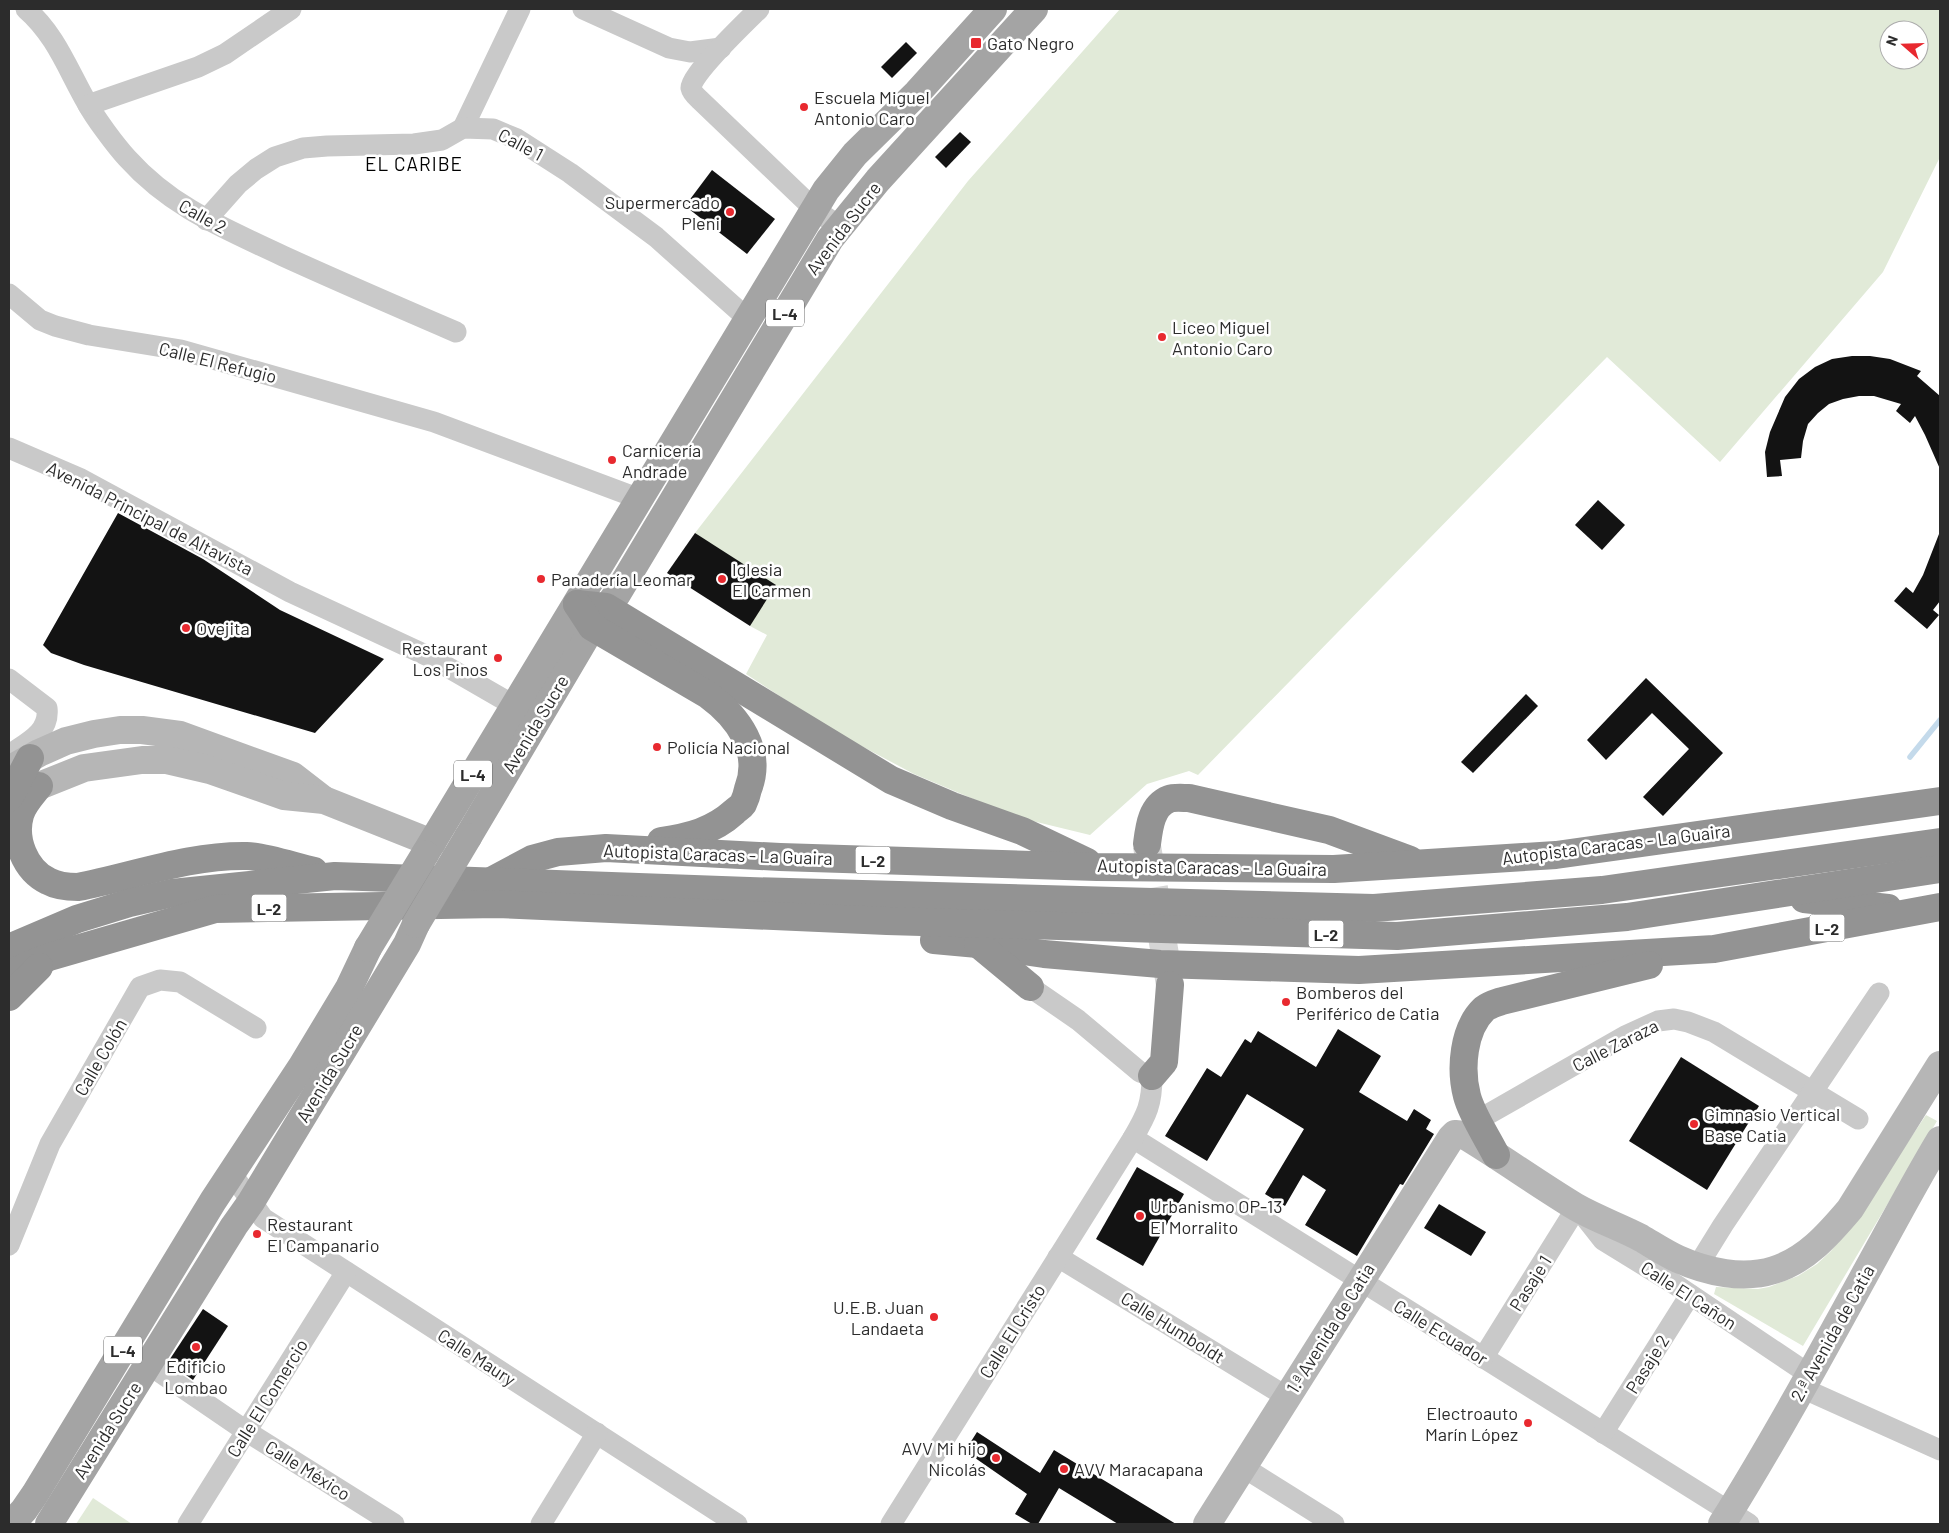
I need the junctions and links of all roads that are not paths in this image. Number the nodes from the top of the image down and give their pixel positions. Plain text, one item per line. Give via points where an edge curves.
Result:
1 (26, 9) edge
2 (291, 9) edge
3 (520, 9) edge
4 (583, 9) edge
5 (759, 9) edge
6 (993, 9) edge
7 (1034, 9) edge
8 (722, 48) junction
9 (88, 105) junction
10 (464, 128) junction
11 (814, 209) junction
12 (206, 220) junction
13 (840, 226) junction
14 (9, 294) edge
15 (749, 320) junction
16 (456, 332) dead end
17 (9, 448) edge
18 (640, 499) junction
19 (577, 604) junction
20 (599, 617) junction
21 (9, 679) edge
22 (514, 705) junction
23 (537, 720) junction
24 (16, 761) edge
25 (39, 786) junction
26 (9, 798) edge
27 (324, 800) junction
28 (1934, 800) edge
29 (9, 806) edge
30 (1940, 842) edge
31 (1147, 844) tunnel mouth
32 (428, 848) junction
33 (606, 848) junction
34 (1420, 864) junction
35 (1108, 867) junction
36 (1940, 869) edge
37 (335, 876) junction
38 (492, 893) junction
39 (1763, 895) junction
40 (1015, 898) junction
41 (1929, 909) edge
42 (887, 922) junction
43 (978, 944) junction
44 (9, 948) edge
45 (1714, 948) junction
46 (1044, 954) junction
47 (49, 957) junction
48 (9, 974) edge
49 (1170, 985) tunnel mouth
50 (1030, 987) junction
51 (1879, 993) dead end
52 (9, 997) edge
53 (256, 1028) dead end
54 (1940, 1065) edge
55 (1152, 1076) junction
56 (1812, 1091) junction
57 (1858, 1119) dead end
58 (1466, 1127) junction
59 (1133, 1138) junction
60 (1940, 1140) edge
61 (1496, 1155) joint
62 (1933, 1167) edge
63 (232, 1174) junction
64 (251, 1202) junction
65 (1577, 1207) junction
66 (9, 1245) edge
67 (1058, 1257) junction
68 (1697, 1267) junction
69 (346, 1272) junction
70 (1360, 1281) junction
71 (1690, 1295) junction
72 (1483, 1358) junction
73 (148, 1364) junction
74 (1806, 1381) junction
75 (1287, 1397) junction
76 (246, 1431) junction
77 (597, 1433) junction
78 (1604, 1433) junction
79 (1940, 1450) edge
80 (1243, 1468) junction
81 (1733, 1520) edge
82 (11, 1524) edge
83 (49, 1524) edge
84 (188, 1524) edge
85 (394, 1524) edge
86 (541, 1524) edge
87 (737, 1524) edge
88 (891, 1524) edge
89 (1207, 1524) edge
90 (1334, 1524) edge

1 - 9 street, Calle 2 via 61,51
2 - 9 street via 225,54 198,67
3 - 10 street
4 - 8 street via 669,48 690,52
5 - 8 street
6 - 11 main road, Avenida Sucre / L-4 via 917,94 855,154
7 - 13 main road, Avenida Sucre / L-4
8 - 11 street via 703,67 692,85 695,95
9 - 12 street, Calle 2 via 126,158 177,203
10 - 12 street via 442,140 303,148 275,157 238,184
10 - 15 street, Calle 1 via 493,129 517,138 570,173 656,237
11 - 13 street
11 - 15 main road, Avenida Sucre / L-4
12 - 16 street, Calle 2
13 - 20 main road, Avenida Sucre / L-4 via 617,594
14 - 18 street, Calle El Refugio via 40,320 55,326 181,350 434,422
15 - 18 main road, Avenida Sucre / L-4
17 - 22 street, Avenida Principal de Altavista via 81,479 290,592 430,657
18 - 19 main road, Avenida Sucre / L-4
19 - 20 highway
19 - 22 main road, Avenida Sucre / L-4
20 - 23 main road, Avenida Sucre / L-4
20 - 33 highway via 724,707 744,733 751,748 753,769 743,804 722,823 676,839
20 - 35 highway via 891,780
21 - 24 street via 47,708 48,714 40,733
22 - 23 street, Avenida Principal de Altavista
22 - 32 main road, Avenida Sucre / L-4
23 - 64 main road, Avenida Sucre / L-4, bridge via 407,944
24 - 26 highway
24 - 27 street via 66,741 94,734 120,730 163,732 189,738 293,776
25 - 27 street via 84,768 167,760 210,770 284,796
25 - 29 street
25 - 37 highway via 20,814 19,842 36,872 47,881 64,887 94,884 170,865 224,857 249,856
27 - 32 street
28 - 34 highway, Autopista Caracas - La Guaira / L-2 via 1556,854
30 - 40 highway, Autopista Caracas - La Guaira / L-2 via 1602,890 1374,908
31 - 34 highway via 1149,823 1157,808 1169,800 1189,798 1329,830
32 - 63 main road, Avenida Sucre / L-4, bridge via 302,1066
33 - 35 highway, Autopista Caracas - La Guaira / L-2
33 - 38 highway, Autopista Caracas - La Guaira / L-2 via 558,852 532,859
34 - 35 highway, Autopista Caracas - La Guaira / L-2 via 1334,868
35 - 40 highway, L-2
36 - 39 highway, Autopista Caracas - La Guaira / L-2
37 - 38 highway, Autopista Caracas - La Guaira / L-2
37 - 44 highway, Autopista Caracas - La Guaira / L-2 via 172,893 77,920
38 - 40 highway, Autopista Caracas - La Guaira / L-2
38 - 42 highway, Autopista Caracas - La Guaira / L-2
38 - 47 highway, Autopista Caracas - La Guaira / L-2 via 215,909
39 - 41 highway, L-2
39 - 42 highway, Autopista Caracas - La Guaira / L-2 via 1627,917 1397,936
41 - 45 highway, Autopista Caracas - La Guaira / L-2
42 - 43 highway, Autopista Caracas - La Guaira / L-2 via 919,938
43 - 46 highway, Autopista Caracas - La Guaira / L-2
43 - 50 highway
45 - 46 highway, Autopista Caracas - La Guaira / L-2 via 1359,970 1160,964
45 - 58 highway via 1485,1008 1474,1023 1465,1050
46 - 50 highway via 1035,962
47 - 48 highway, Autopista Caracas - La Guaira / L-2
47 - 52 highway
49 - 55 highway via 1164,1062
50 - 55 street via 1078,1020 1140,1072
51 - 56 street
53 - 66 street, Calle Colón via 180,982 160,980 140,987 50,1144
54 - 68 street via 1850,1209 1814,1248 1797,1261 1774,1271 1740,1275
55 - 59 street, Calle El Cristo via 1152,1097 1147,1115
56 - 57 street, Calle Zaraza
56 - 58 street, Calle Zaraza via 1714,1032 1674,1019 1658,1021 1625,1036
56 - 68 street
58 - 61 highway
58 - 70 street, 1.ª Avenida de Catia via 1451,1138
59 - 67 street, Calle El Cristo
59 - 70 street, Calle Ecuador
60 - 62 street, 2.ª Avenida de Catia
61 - 65 street
62 - 74 street, 2.ª Avenida de Catia
63 - 64 street, Calle Maury
63 - 82 main road, Avenida Sucre / L-4 via 35,1494
64 - 69 street, Calle Maury via 262,1218
64 - 73 main road, Avenida Sucre / L-4
65 - 68 street
65 - 71 street, Calle El Cañon via 1603,1240
65 - 72 street, Pasaje 1
67 - 75 street, Calle Humboldt
67 - 88 street, Calle El Cristo
69 - 76 street, Calle El Comercio
69 - 77 street, Calle Maury
70 - 72 street, Calle Ecuador
70 - 75 street, 1.ª Avenida de Catia
71 - 74 street, Calle El Cañon
71 - 78 street, Pasaje 2
72 - 78 street, Calle Ecuador
73 - 76 street, Calle México
73 - 83 main road, Avenida Sucre / L-4
74 - 79 street, Calle El Cañon
74 - 81 street, 2.ª Avenida de Catia
75 - 80 street, 1.ª Avenida de Catia
76 - 84 street, Calle El Comercio
76 - 85 street, Calle México
77 - 86 street
77 - 87 street, Calle Maury
78 - 81 street, Calle Ecuador
80 - 89 street, 1.ª Avenida de Catia
80 - 90 street

